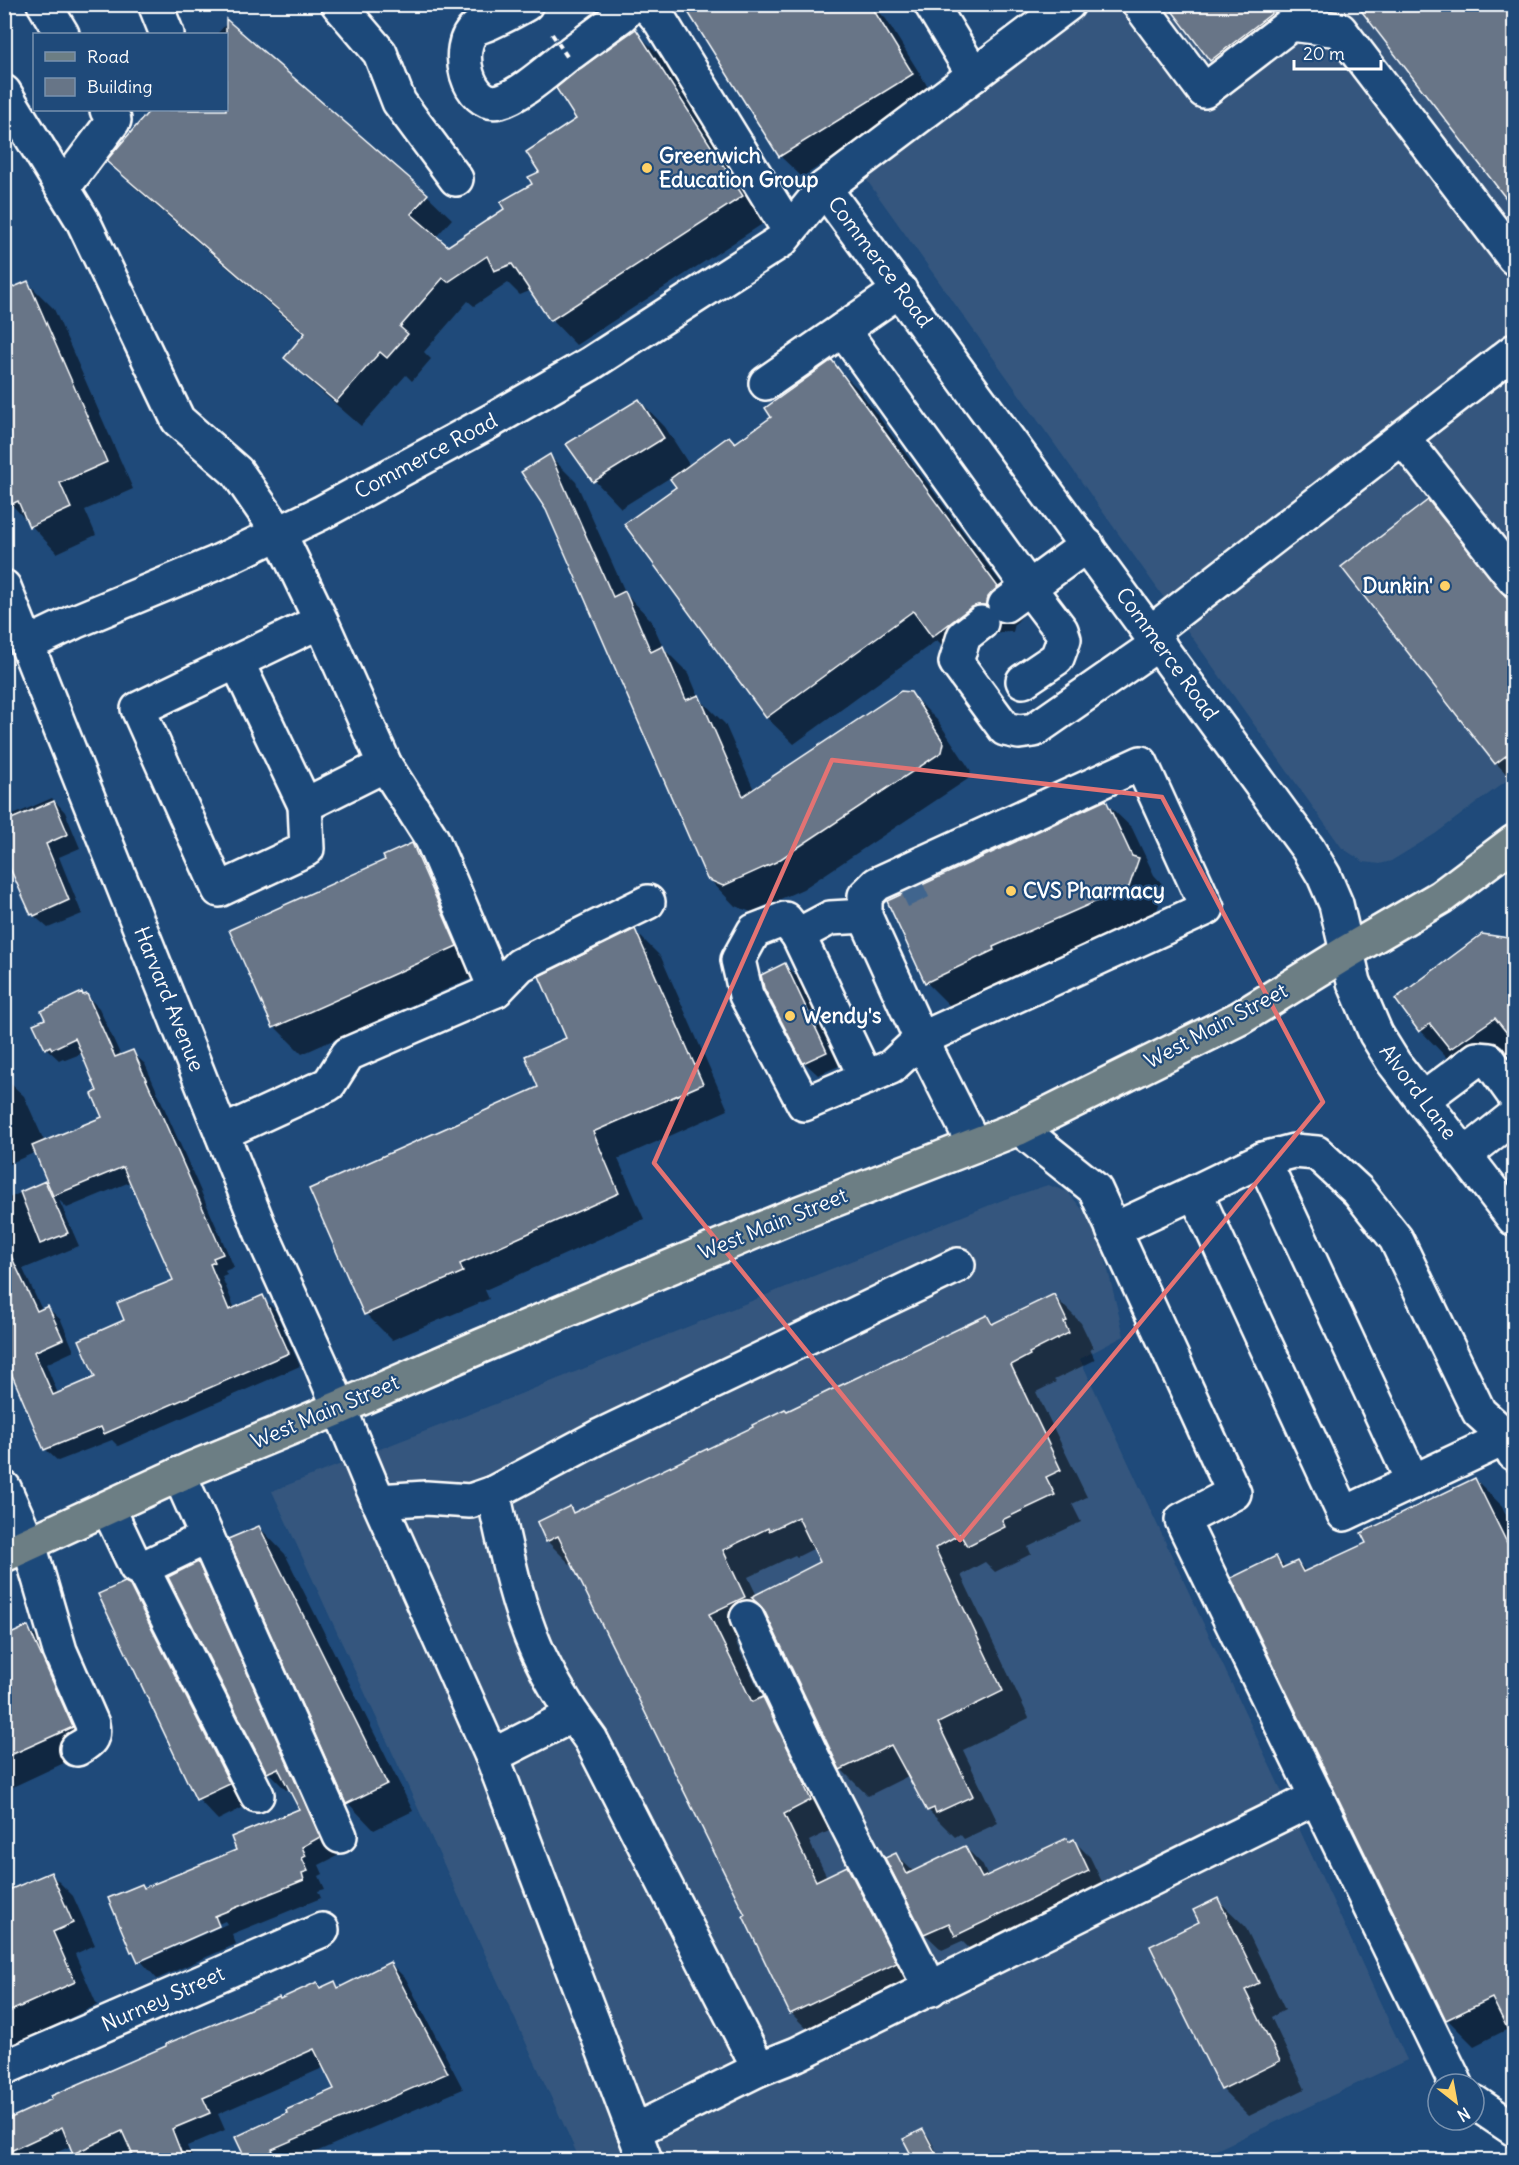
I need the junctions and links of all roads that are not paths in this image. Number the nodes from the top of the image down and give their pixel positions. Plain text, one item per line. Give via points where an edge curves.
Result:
1 (44, 4) edge
2 (155, 4) edge
3 (338, 4) edge
4 (526, 4) edge
5 (632, 4) edge
6 (643, 4) edge
7 (931, 4) edge
8 (1068, 4) edge
9 (1138, 4) edge
10 (61, 33) edge
11 (167, 33) edge
12 (974, 75) junction
13 (4, 92) edge
14 (115, 113) edge
15 (456, 179) dead end
16 (63, 188) junction
17 (825, 188) junction
18 (789, 230) junction
19 (1515, 258) edge
20 (900, 290) junction
21 (843, 330) junction
22 (1515, 351) edge
23 (766, 383) dead end
24 (1403, 438) junction
25 (279, 533) junction
26 (1087, 544) junction
27 (1515, 579) edge
28 (4, 587) edge
29 (1005, 605) junction
30 (321, 621) junction
31 (1155, 638) junction
32 (28, 644) junction
33 (237, 662) junction
34 (1023, 681) dead end
35 (385, 765) junction
36 (305, 805) junction
37 (1515, 842) edge
38 (954, 848) junction
39 (648, 902) dead end
40 (865, 912) junction
41 (798, 935) junction
42 (1347, 952) junction
43 (496, 990) junction
44 (921, 1039) junction
45 (866, 1078) junction
46 (1515, 1095) edge
47 (1422, 1100) junction
48 (1515, 1116) edge
49 (1019, 1128) junction
50 (222, 1133) junction
51 (974, 1145) junction
52 (1465, 1155) junction
53 (1263, 1159) junction
54 (1195, 1192) junction
55 (1515, 1219) edge
56 (1113, 1230) junction
57 (958, 1265) dead end
58 (339, 1408) junction
59 (1512, 1442) edge
60 (179, 1474) junction
61 (1413, 1482) junction
62 (4, 1488) edge
63 (493, 1492) junction
64 (378, 1501) junction
65 (108, 1508) junction
66 (207, 1537) junction
67 (17, 1550) edge
68 (142, 1568) junction
69 (747, 1618) dead end
70 (573, 1715) junction
71 (77, 1749) dead end
72 (492, 1756) junction
73 (257, 1795) dead end
74 (1317, 1797) junction
75 (340, 1836) dead end
76 (322, 1930) dead end
77 (931, 1989) junction
78 (4, 2068) edge
79 (759, 2070) junction
80 (1450, 2072) edge
81 (1486, 2110) edge
82 (1515, 2129) edge
83 (639, 2146) edge

1 - 10 street
2 - 11 street
3 - 15 street via 380,53 399,102
4 - 5 street via 476,28 468,40 464,56 471,87 483,97 497,102 511,97 564,51 622,15
6 - 18 street via 660,22
7 - 12 street
8 - 12 street
9 - 19 street via 1204,91 1291,24 1340,30
12 - 17 street
13 - 16 street
14 - 16 street
16 - 25 street via 83,221 177,420 237,472
17 - 18 street, Commerce Road
17 - 20 street, Commerce Road
18 - 25 street, Commerce Road via 781,241 590,364
20 - 21 street
20 - 26 street, Commerce Road
21 - 23 street
21 - 29 street
22 - 24 street
24 - 27 street
24 - 31 street
25 - 30 street
25 - 32 street, Commerce Road
26 - 29 street
26 - 31 street, Commerce Road
28 - 32 street, Harvard Avenue
29 - 31 street via 964,636 956,662 1005,729 1034,730
29 - 34 street via 1061,630 1064,639 1057,658
30 - 33 street
30 - 35 street
31 - 42 street, Commerce Road via 1308,849 1336,904
32 - 50 street, Harvard Avenue
33 - 36 street
33 - 36 street via 138,709 219,890 307,849
35 - 36 street
35 - 43 street via 432,839
37 - 42 main road, West Main Street via 1442,897
38 - 40 street via 937,875
38 - 40 street via 877,884 865,896
38 - 44 street via 1141,763 1207,908
39 - 43 street via 520,965
40 - 41 street via 830,918
40 - 44 street
41 - 45 street
41 - 45 street via 785,919 754,931 738,960 746,995 804,1104
42 - 47 street, Alvord Lane via 1354,982 1376,1034
42 - 49 main road, West Main Street via 1240,1018
43 - 50 street via 348,1054 329,1084
44 - 45 street via 891,1067
44 - 51 street
46 - 47 street via 1489,1060 1477,1059
47 - 52 street, Alvord Lane
48 - 52 street
49 - 51 main road, West Main Street
49 - 56 street via 1095,1189
50 - 58 street, Harvard Avenue
51 - 58 main road, West Main Street via 781,1220
52 - 55 street, Alvord Lane
53 - 54 street
53 - 59 street via 1294,1151 1317,1153 1358,1191 1396,1239 1479,1412
53 - 61 street
54 - 56 street
54 - 61 street via 1344,1514
56 - 74 street via 1234,1493 1182,1520
57 - 63 street via 598,1437
58 - 60 main road, West Main Street
58 - 64 street, Harvard Avenue
59 - 61 street
60 - 65 main road, West Main Street
60 - 66 street
62 - 67 street
63 - 64 street via 470,1501
63 - 70 street via 511,1571 535,1646
64 - 72 street, Harvard Avenue
65 - 67 main road, West Main Street
65 - 68 street via 136,1566
66 - 68 street
66 - 75 street
67 - 71 street via 92,1724 91,1741
68 - 73 street
69 - 77 street via 813,1758
70 - 72 street
70 - 79 street via 591,1740
72 - 83 street, Harvard Avenue
74 - 77 street
74 - 80 street
76 - 78 street, Nurney Street
77 - 79 street
79 - 83 street
81 - 82 street

